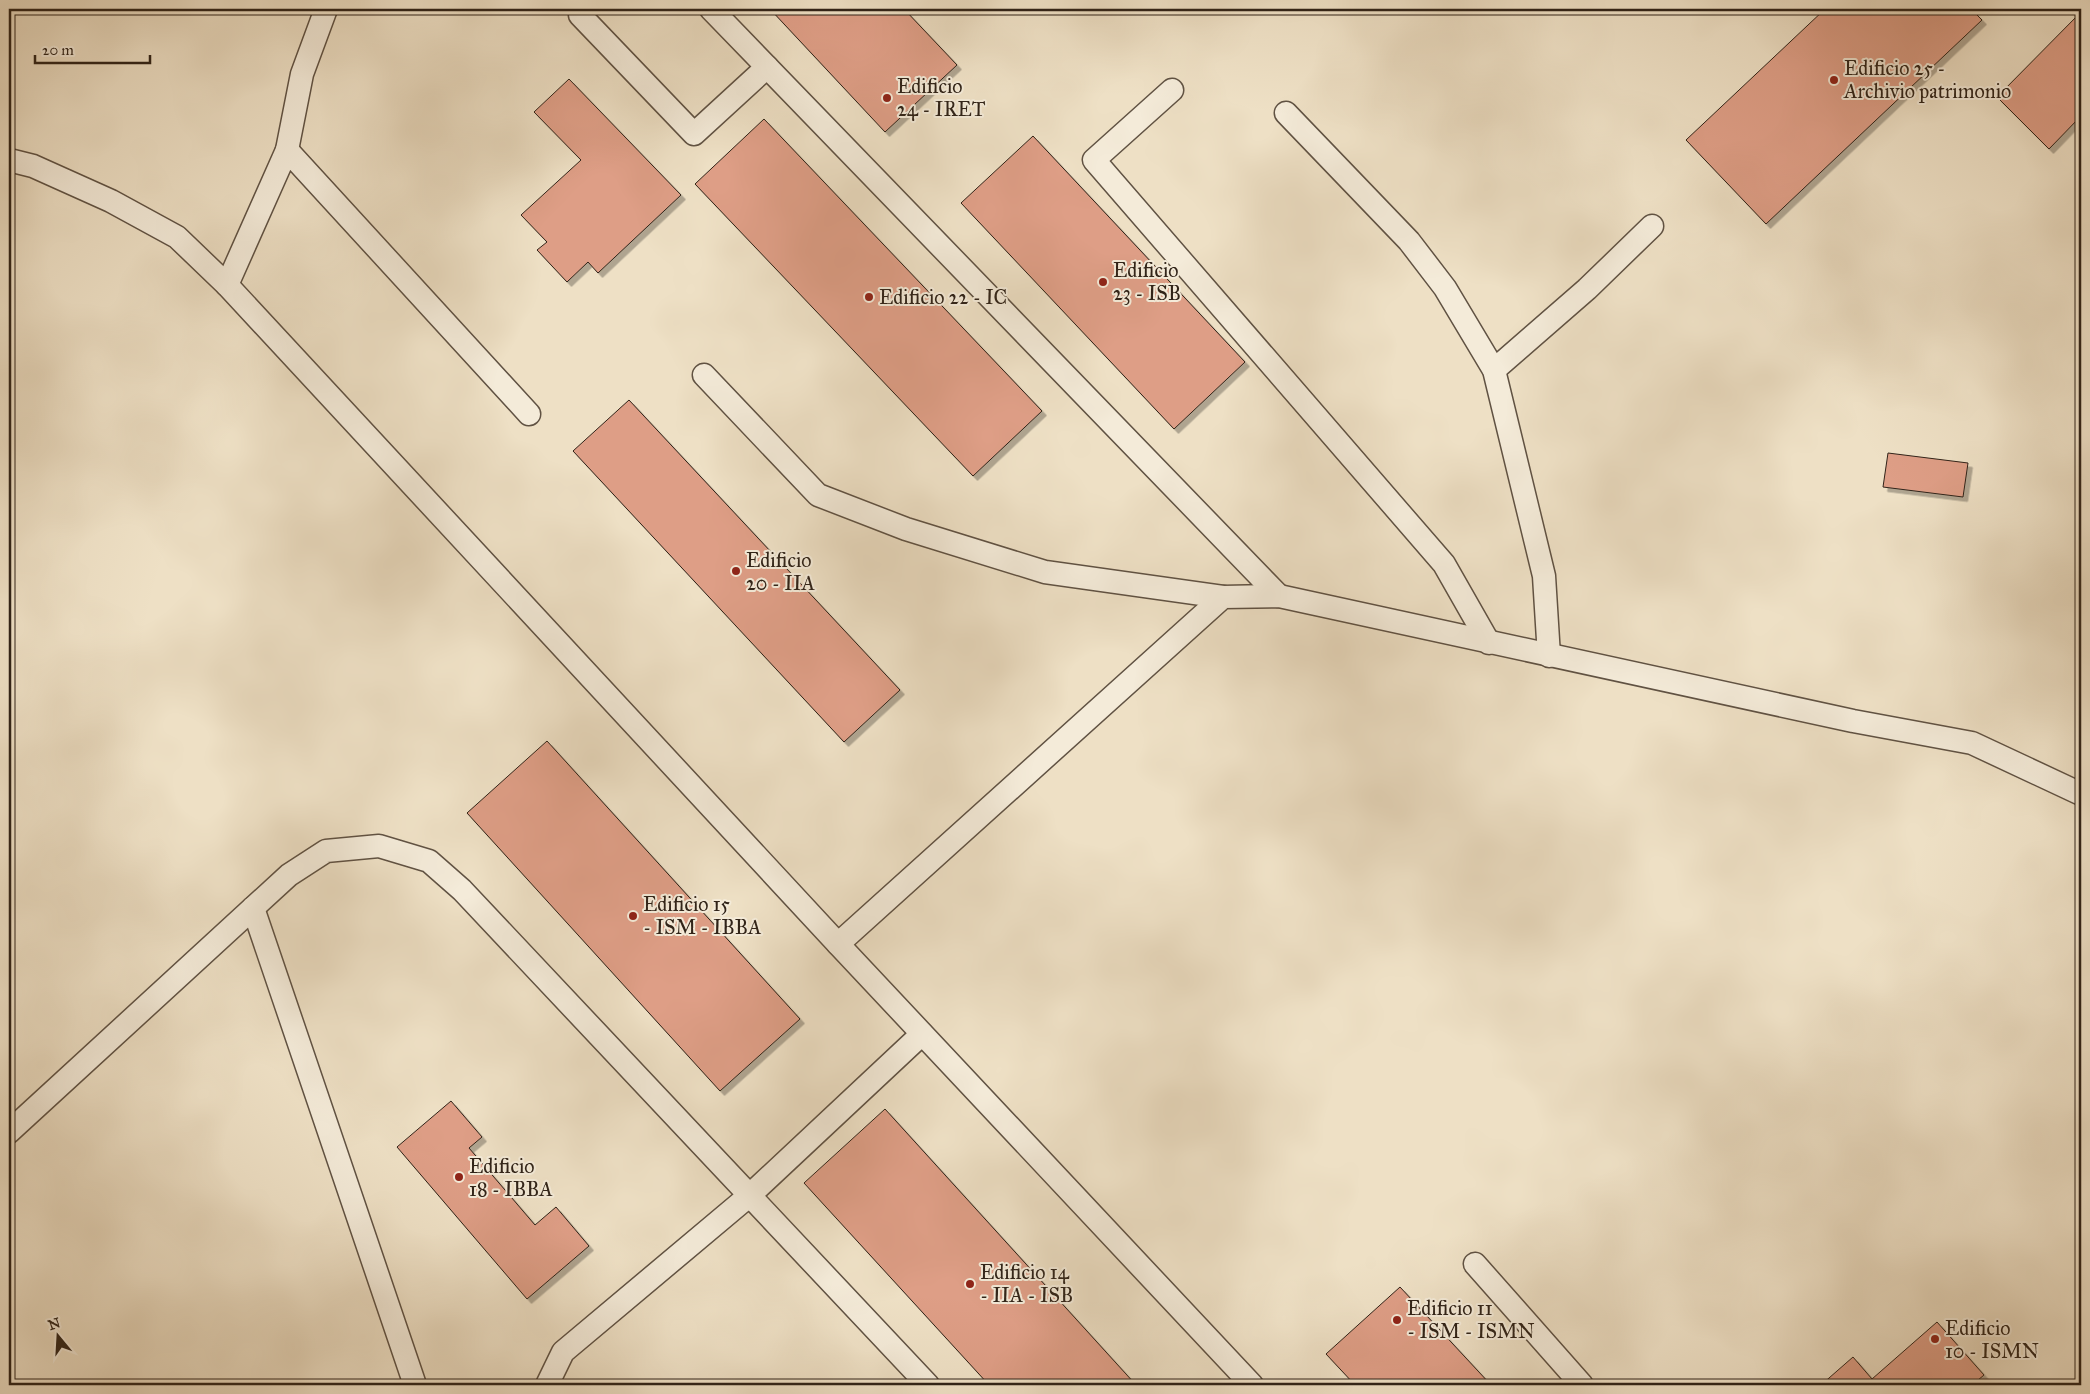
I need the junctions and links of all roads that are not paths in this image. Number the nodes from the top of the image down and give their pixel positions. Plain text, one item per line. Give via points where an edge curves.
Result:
1 (326, 9) edge
2 (586, 9) edge
3 (711, 9) edge
4 (768, 68) junction
5 (1172, 90) dead end
6 (1286, 113) dead end
7 (287, 150) junction
8 (9, 160) edge
9 (1652, 226) dead end
10 (227, 285) junction
11 (1494, 370) junction
12 (704, 375) dead end
13 (529, 414) dead end
14 (1279, 596) junction
15 (1223, 597) junction
16 (1489, 643) junction
17 (1549, 656) junction
18 (2081, 794) edge
19 (253, 908) junction
20 (838, 944) junction
21 (922, 1034) junction
22 (9, 1132) edge
23 (750, 1195) junction
24 (1475, 1264) dead end
25 (415, 1385) edge
26 (547, 1385) edge
27 (928, 1385) edge
28 (1252, 1385) edge
29 (1582, 1385) edge

1 - 7 lane via 302,74
2 - 4 lane via 580,15 694,134
3 - 4 lane
4 - 14 lane
5 - 16 lane via 1094,160 1444,564
6 - 11 lane via 1409,241 1445,288
7 - 10 lane
7 - 13 lane
8 - 10 lane via 33,166 111,200 177,237
9 - 11 lane via 1587,289
10 - 20 lane
11 - 17 lane via 1544,576
12 - 15 lane via 818,494 906,528 1045,572
14 - 15 lane
14 - 16 lane
15 - 20 lane
16 - 17 lane
17 - 18 lane via 1972,743
19 - 22 lane
19 - 23 lane via 289,875 326,851 380,846 430,861 462,890
19 - 25 lane
20 - 21 lane
21 - 23 lane
21 - 28 lane
23 - 26 lane via 563,1352
23 - 27 lane
24 - 29 lane

